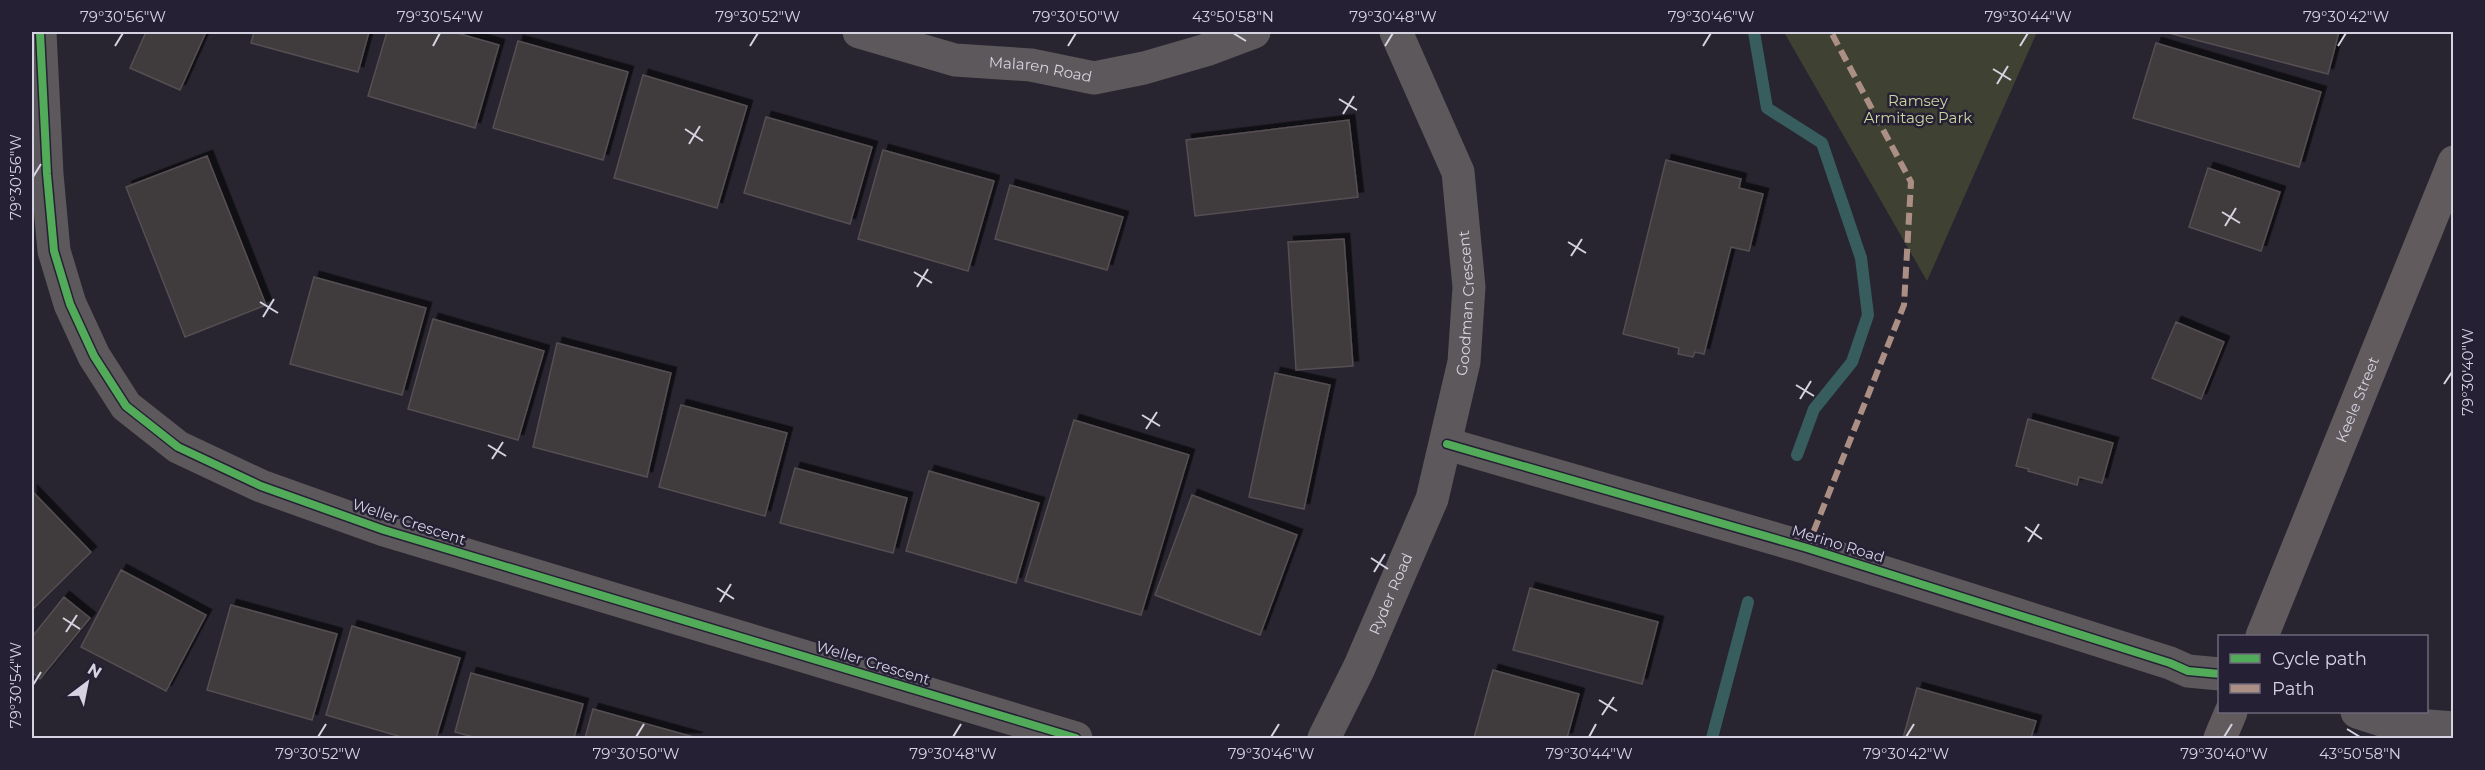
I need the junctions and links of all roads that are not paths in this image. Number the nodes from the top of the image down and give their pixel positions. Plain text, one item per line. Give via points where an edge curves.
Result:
1 (40, 32) edge
2 (859, 32) edge
3 (1254, 32) edge
4 (1396, 32) edge
5 (2454, 162) edge
6 (1447, 444) junction
7 (2262, 635) edge
8 (2218, 674) edge
9 (2230, 713) edge
10 (2363, 713) edge
11 (2454, 728) edge
12 (1076, 738) edge
13 (1324, 738) edge
14 (2220, 738) edge

1 - 12 street, Weller Crescent via 53,240 70,304 94,356 126,406 178,447 261,486 384,530
2 - 3 street, Malaren Road via 955,60 1031,65 1094,78 1144,68
4 - 6 street, Goodman Crescent via 1460,183 1469,287 1464,362
5 - 7 main road, Keele Street
6 - 8 street, Merino Road via 1818,552 2187,671
6 - 13 street, Ryder Road via 1432,499 1359,668
9 - 14 main road
10 - 11 street via 2391,723

